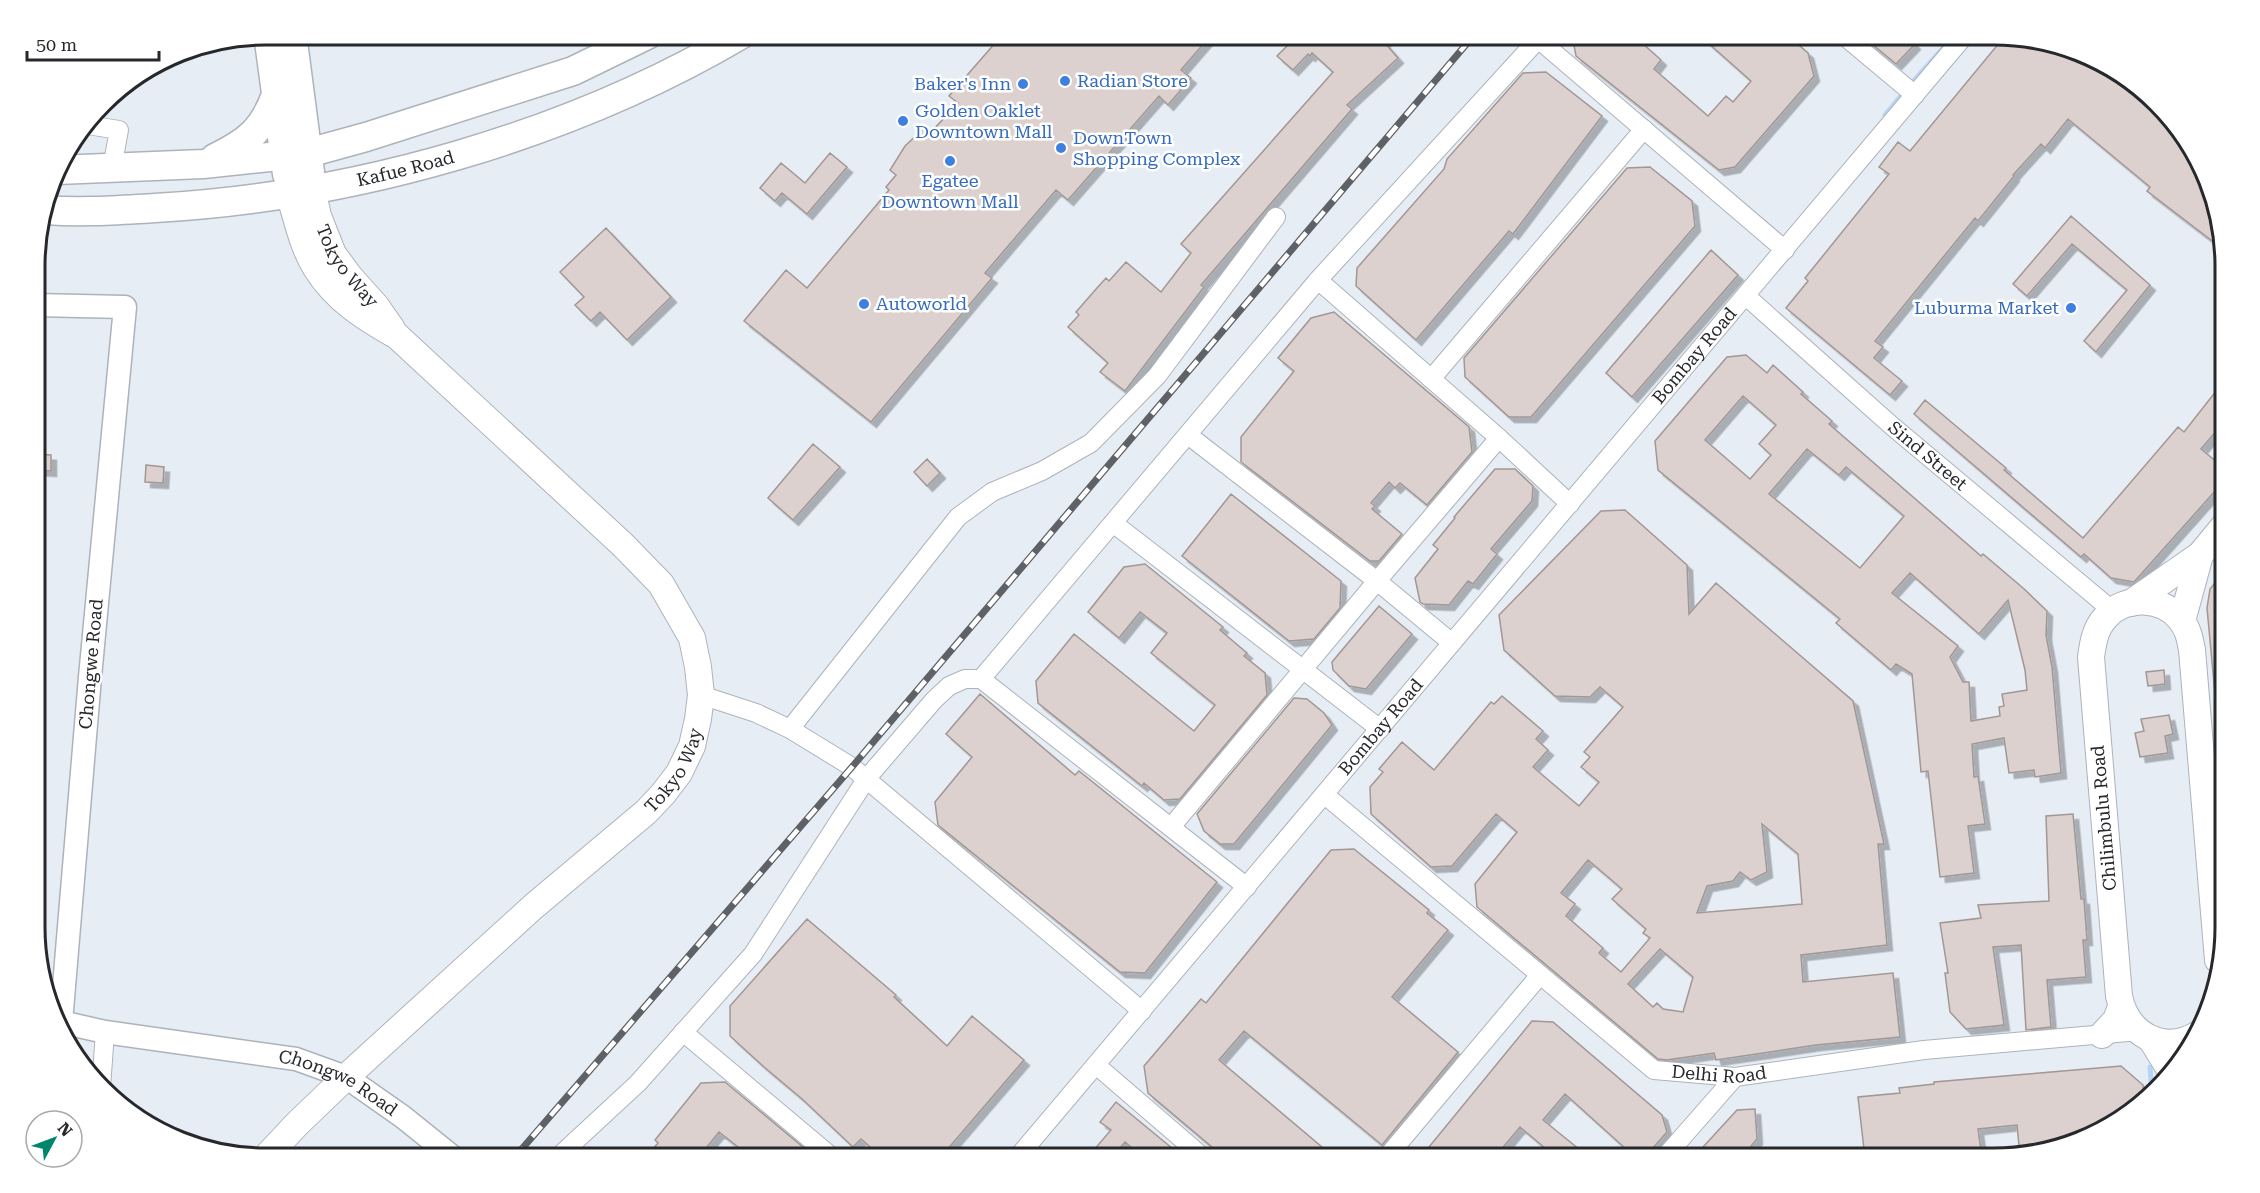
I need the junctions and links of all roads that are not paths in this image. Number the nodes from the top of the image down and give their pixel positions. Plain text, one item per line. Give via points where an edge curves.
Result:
1 (269, 45) edge
2 (293, 45) edge
3 (626, 45) edge
4 (720, 45) edge
5 (1534, 45) edge
6 (1550, 45) edge
7 (1855, 45) edge
8 (1957, 45) edge
9 (276, 95) junction
10 (1915, 95) junction
11 (302, 113) junction
12 (95, 126) edge
13 (1644, 129) junction
14 (366, 137) junction
15 (296, 154) junction
16 (202, 164) junction
17 (112, 168) junction
18 (67, 170) edge
19 (301, 191) junction
20 (53, 211) edge
21 (1276, 217) dead end
22 (1785, 250) junction
23 (1318, 280) junction
24 (1746, 296) junction
25 (45, 305) edge
26 (1431, 379) junction
27 (1188, 435) junction
28 (1498, 438) junction
29 (1570, 504) junction
30 (1113, 523) junction
31 (2215, 537) edge
32 (2200, 555) junction
33 (1377, 581) junction
34 (2122, 607) junction
35 (2181, 621) junction
36 (1452, 643) junction
37 (1302, 670) junction
38 (981, 680) junction
39 (701, 694) junction
40 (790, 729) junction
41 (1380, 729) junction
42 (867, 778) junction
43 (1324, 795) junction
44 (1171, 827) junction
45 (1247, 886) junction
46 (2215, 924) edge
47 (1540, 975) junction
48 (2121, 1007) junction
49 (1142, 1011) junction
50 (62, 1012) edge
51 (67, 1023) edge
52 (105, 1032) junction
53 (683, 1032) junction
54 (2102, 1035) junction
55 (2145, 1035) junction
56 (2183, 1041) edge
57 (1096, 1065) junction
58 (2166, 1065) edge
59 (102, 1075) edge
60 (346, 1077) junction
61 (1735, 1077) junction
62 (274, 1148) edge
63 (442, 1148) edge
64 (568, 1148) edge
65 (821, 1148) edge
66 (1025, 1148) edge
67 (1192, 1148) edge
68 (1394, 1148) edge
69 (1673, 1148) edge

1 - 9 main road
2 - 11 main road
3 - 14 main road via 573,71
4 - 19 main road, Kafue Road via 598,107 432,162
5 - 23 street
6 - 13 street
7 - 10 street
8 - 10 street, Bombay Road
9 - 15 main road
9 - 16 main road via 255,134 242,145
10 - 22 street, Bombay Road
11 - 14 main road via 321,127
11 - 15 main road
12 - 17 street via 118,130
13 - 22 street
13 - 26 street
14 - 15 main road
15 - 16 main road
15 - 19 main road
16 - 17 main road
17 - 18 main road
19 - 20 main road, Kafue Road via 207,205 76,213
19 - 39 main road, Tokyo Way via 312,259 330,288 365,318 397,336 661,584 692,638
21 - 40 street via 1157,376 1091,443 992,492 958,517
22 - 24 street, Bombay Road
23 - 26 street
23 - 27 street
24 - 29 street, Bombay Road
24 - 34 street, Sind Street via 1892,426
25 - 50 street, Chongwe Road via 125,307
26 - 28 street
27 - 30 street
27 - 33 street
28 - 29 street
28 - 33 street
29 - 36 street, Bombay Road
30 - 37 street
30 - 38 street
31 - 32 main road, Chilimbulu Road
32 - 34 main road, Chilimbulu Road
32 - 35 main road, Chilimbulu Road
33 - 36 street
33 - 37 street
34 - 35 main road via 2158,604
34 - 48 main road, Chilimbulu Road via 2099,627 2091,657
35 - 46 main road via 2192,650
36 - 41 street, Bombay Road
37 - 41 street
37 - 44 street
38 - 42 street via 965,679 949,686
38 - 44 street
39 - 40 street
39 - 60 main road, Tokyo Way via 692,746 663,794
40 - 42 street
41 - 43 street, Bombay Road
42 - 49 street
42 - 53 street via 753,954
43 - 45 street, Bombay Road
43 - 47 street, Delhi Road
44 - 45 street
45 - 49 street, Bombay Road
47 - 61 street, Delhi Road via 1654,1070
47 - 68 street
48 - 54 main road
48 - 55 main road
49 - 57 street, Bombay Road
51 - 52 street, Chongwe Road
52 - 59 street
52 - 60 street, Chongwe Road via 296,1059
53 - 64 street via 638,1083
53 - 65 street
54 - 55 street, Delhi Road
54 - 61 street, Delhi Road via 1924,1050
55 - 56 main road
55 - 58 main road
57 - 66 street, Bombay Road
57 - 67 street
60 - 62 main road, Tokyo Way
60 - 63 street, Chongwe Road
61 - 69 street

